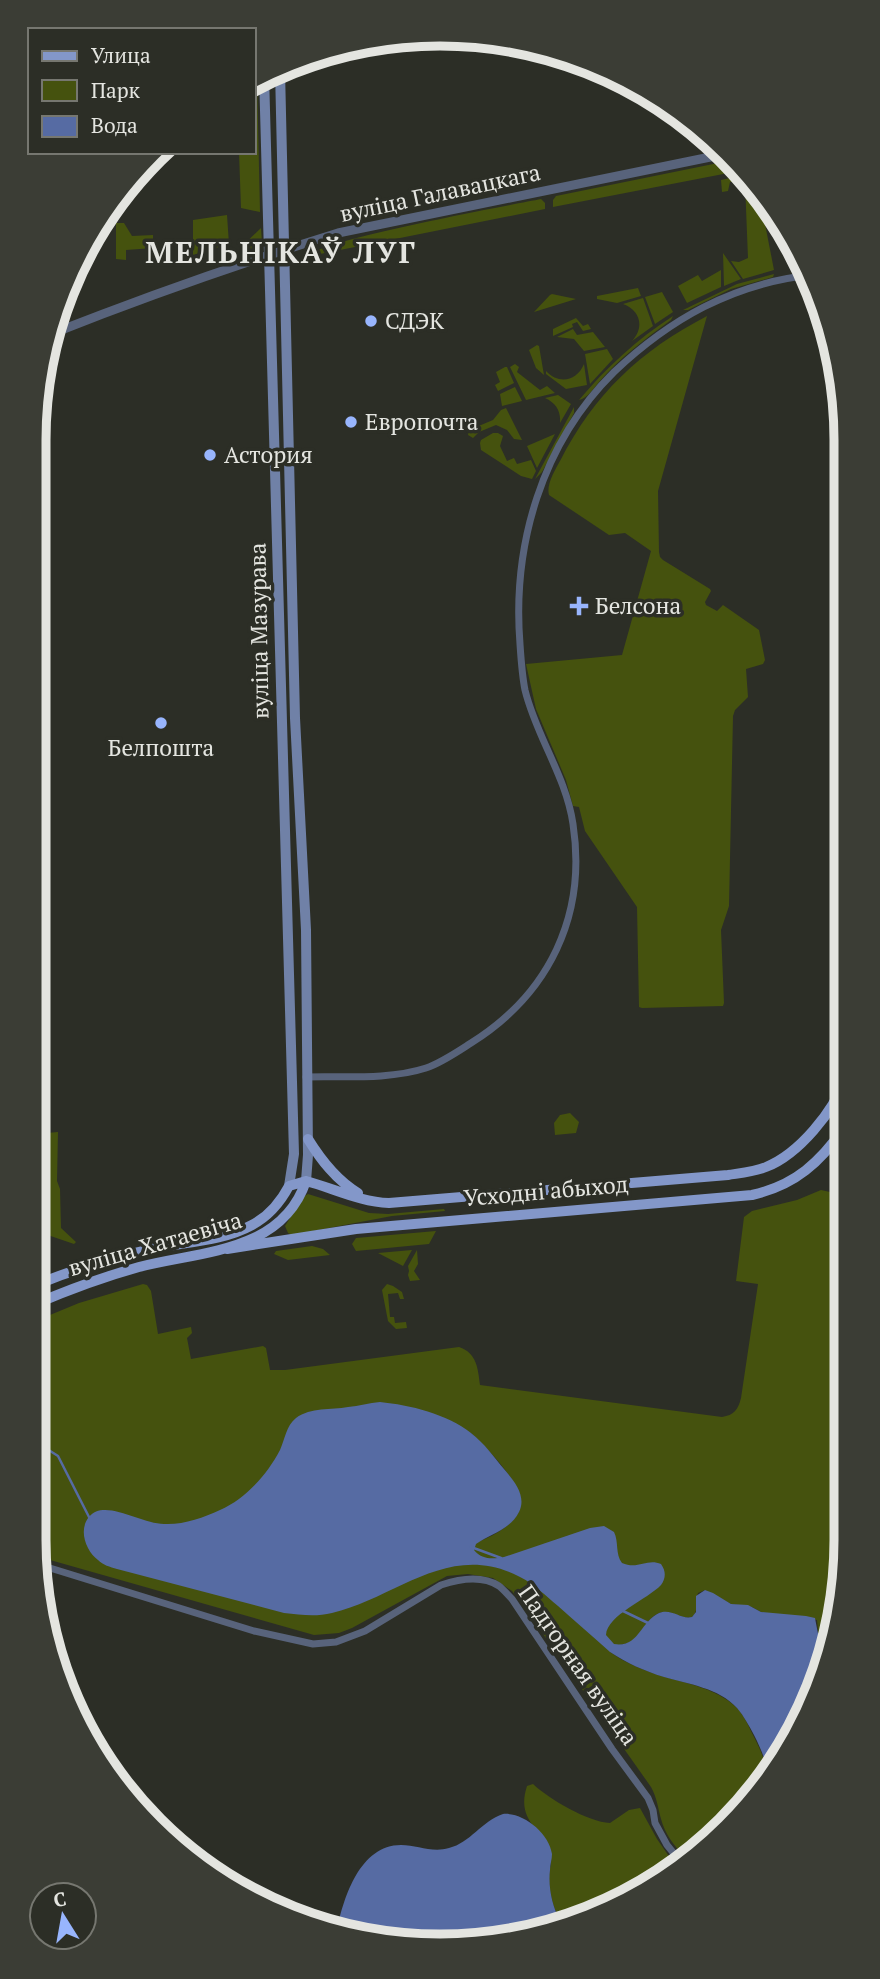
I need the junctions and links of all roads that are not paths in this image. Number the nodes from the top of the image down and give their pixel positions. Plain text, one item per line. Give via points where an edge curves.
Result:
1 (280, 80) edge
2 (264, 87) edge
3 (714, 156) edge
4 (284, 249) junction
5 (269, 255) junction
6 (799, 277) edge
7 (61, 330) edge
8 (290, 1077) junction
9 (306, 1077) junction
10 (834, 1102) edge
11 (308, 1139) junction
12 (834, 1141) edge
13 (306, 1181) junction
14 (289, 1186) junction
15 (467, 1197) junction
16 (369, 1200) junction
17 (470, 1218) junction
18 (227, 1249) junction
19 (46, 1281) edge
20 (46, 1300) edge
21 (46, 1567) edge
22 (676, 1855) edge

1 - 4 main road, вуліца Мазурава
2 - 5 main road, вуліца Мазурава
3 - 4 street, вуліца Галавацкага via 338,233
4 - 5 street, вуліца Галавацкага
4 - 9 main road, вуліца Мазурава via 295,718 306,930
5 - 7 street, вуліца Галавацкага
5 - 8 main road, вуліца Мазурава
6 - 9 street via 725,297 681,318 641,348 583,408 538,492 519,590 522,669 530,704 568,799 576,857 572,907 552,959 502,1020 428,1067 382,1075
8 - 9 main road
8 - 14 main road, вуліца Мазурава via 294,1154
9 - 11 main road, вуліца Мазурава
10 - 15 main road, Усходні абыход via 800,1143 759,1169
11 - 13 main road, вуліца Мазурава
11 - 16 main road via 335,1175
12 - 17 main road, Усходні абыход via 801,1175 764,1192
13 - 14 main road
13 - 16 main road, Усходні абыход
13 - 18 main road, вуліца Хатаевіча via 295,1205 276,1225
14 - 19 main road, вуліца Хатаевіча via 274,1209 241,1230 101,1262
15 - 16 main road, Усходні абыход
15 - 17 main road
17 - 18 main road, Усходні абыход via 356,1229
18 - 20 main road, вуліца Хатаевіча via 135,1268
21 - 22 street, Падгорная вуліца via 254,1631 313,1644 336,1642 366,1631 452,1581 472,1579 499,1586 648,1798 655,1822

